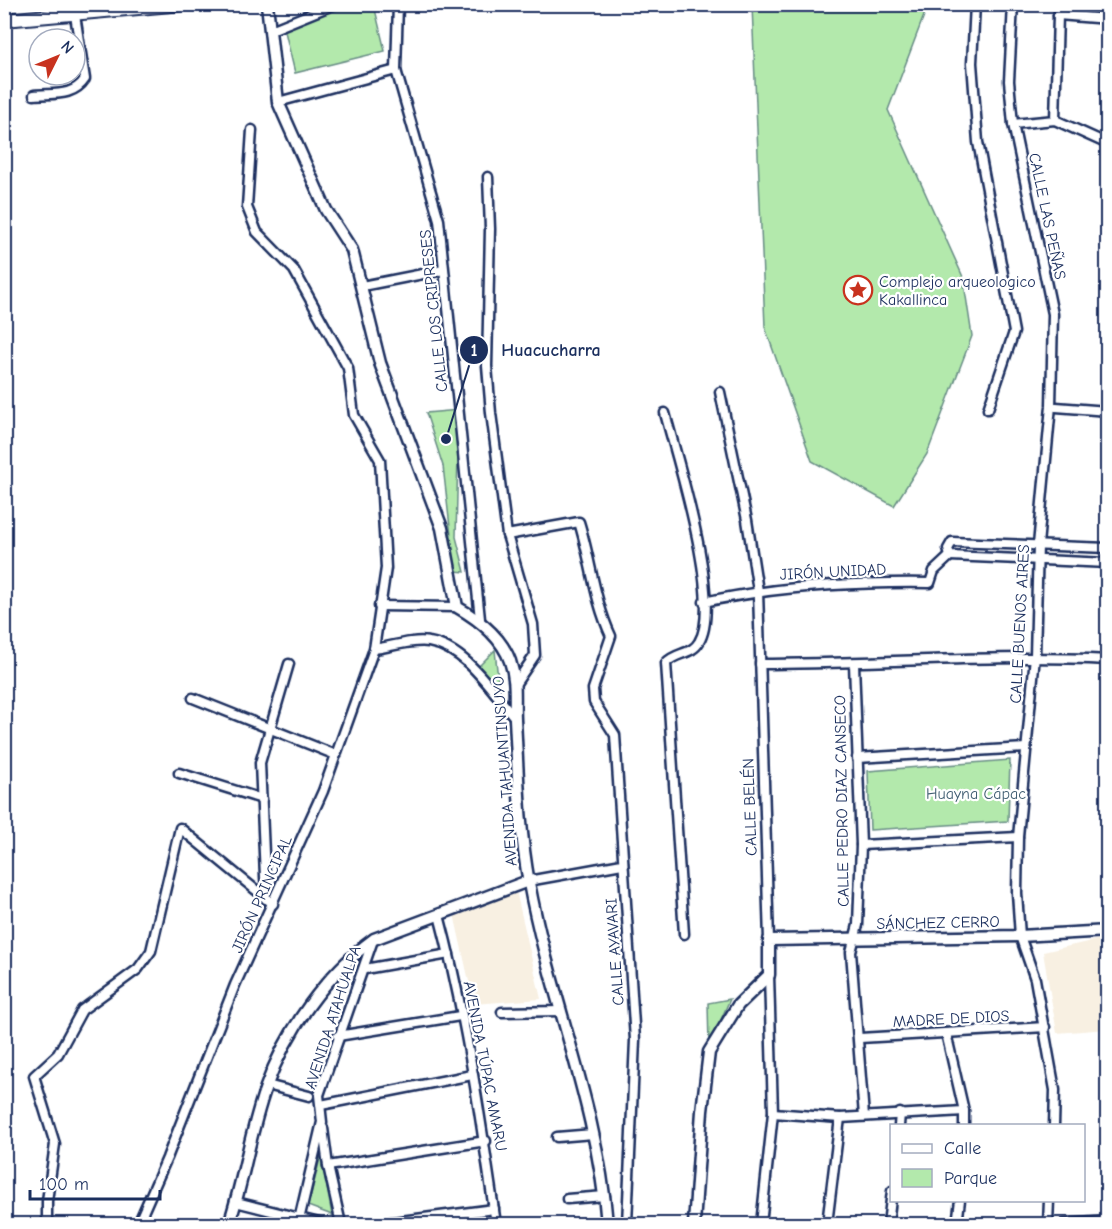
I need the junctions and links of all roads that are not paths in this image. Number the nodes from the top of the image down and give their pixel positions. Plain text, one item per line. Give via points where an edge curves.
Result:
1 (5, 4) edge
2 (267, 4) edge
3 (335, 4) edge
4 (398, 4) edge
5 (975, 4) edge
6 (1013, 4) edge
7 (1064, 4) edge
8 (175, 5) edge
9 (96, 8) edge
10 (44, 11) edge
11 (75, 15) junction
12 (1058, 15) junction
13 (1107, 19) edge
14 (5, 20) edge
15 (271, 30) junction
16 (396, 70) junction
17 (34, 95) dead end
18 (278, 102) junction
19 (1055, 120) junction
20 (1013, 124) junction
21 (252, 130) dead end
22 (1107, 144) edge
23 (488, 177) dead end
24 (443, 270) junction
25 (362, 286) junction
26 (1053, 314) joint
27 (720, 392) dead end
28 (1056, 407) dead end
29 (988, 409) dead end
30 (1107, 411) edge
31 (665, 413) dead end
32 (507, 536) junction
33 (1038, 545) junction
34 (1107, 548) edge
35 (950, 556) junction
36 (1037, 560) junction
37 (1107, 563) edge
38 (758, 591) junction
39 (704, 602) junction
40 (379, 606) junction
41 (457, 607) junction
42 (480, 619) junction
43 (374, 649) junction
44 (1035, 656) junction
45 (1107, 660) edge
46 (289, 664) dead end
47 (760, 664) junction
48 (854, 664) junction
49 (516, 683) junction
50 (193, 698) dead end
51 (515, 717) junction
52 (270, 728) junction
53 (1026, 748) junction
54 (336, 756) junction
55 (856, 758) junction
56 (179, 773) dead end
57 (262, 799) junction
58 (1018, 837) junction
59 (861, 845) junction
60 (622, 864) junction
61 (528, 881) junction
62 (269, 901) junction
63 (439, 915) junction
64 (1107, 931) edge
65 (684, 934) dead end
66 (1020, 936) junction
67 (855, 938) junction
68 (374, 939) junction
69 (769, 940) junction
70 (449, 954) junction
71 (365, 969) junction
72 (769, 975) junction
73 (561, 1011) junction
74 (502, 1012) dead end
75 (460, 1017) junction
76 (1045, 1027) junction
77 (946, 1033) junction
78 (338, 1036) junction
79 (860, 1038) junction
80 (472, 1075) junction
81 (267, 1085) junction
82 (309, 1096) dead end
83 (321, 1105) junction
84 (964, 1111) junction
85 (773, 1113) junction
86 (900, 1113) junction
87 (864, 1116) junction
88 (840, 1118) junction
89 (322, 1122) junction
90 (899, 1124) edge
91 (964, 1124) edge
92 (1054, 1124) edge
93 (593, 1134) junction
94 (557, 1137) dead end
95 (486, 1141) junction
96 (328, 1166) junction
97 (605, 1196) junction
98 (567, 1199) dead end
99 (236, 1202) junction
100 (890, 1202) edge
101 (960, 1202) edge
102 (1050, 1202) edge
103 (494, 1209) junction
104 (428, 1221) edge
105 (1107, 1221) edge
106 (299, 1222) edge
107 (47, 1224) edge
108 (138, 1224) edge
109 (229, 1224) edge
110 (323, 1224) edge
111 (341, 1224) edge
112 (377, 1224) edge
113 (496, 1224) edge
114 (607, 1224) edge
115 (627, 1224) edge
116 (694, 1224) edge
117 (761, 1224) edge
118 (827, 1224) edge
119 (888, 1224) edge
120 (957, 1224) edge
121 (1048, 1224) edge
122 (1064, 1224) edge

1 - 14 street
2 - 15 street
3 - 15 street
4 - 16 street, CALLE LOS CRIPRESES
5 - 29 street via 972,63 978,142 1014,332
6 - 20 street, CALLE LAS PEÑAS via 1009,81
7 - 12 street
8 - 9 main road
9 - 11 main road
10 - 11 main road
10 - 14 main road
11 - 17 street via 85,79 78,89 67,93
12 - 13 street
12 - 19 street
15 - 18 street
16 - 18 street
16 - 24 street, CALLE LOS CRIPRESES via 439,220
18 - 25 street via 326,210 352,250
19 - 20 street
19 - 22 street
20 - 26 street, CALLE LAS PEÑAS
21 - 40 street, JIRÓN PRINCIPAL via 247,207 257,232 294,270 348,368 354,415 380,460 386,567
23 - 32 street via 487,366
24 - 25 street
24 - 42 street, CALLE LOS CRIPRESES
25 - 41 street via 380,363 442,528
26 - 33 street, CALLE BUENOS AIRES via 1051,406
27 - 38 street, CALLE BELÉN
28 - 30 street
31 - 39 street via 702,554
32 - 49 street via 533,624 535,645 529,668
32 - 60 street, CALLE AYAVARI via 579,522 599,611 611,636 595,684 594,702 615,735
33 - 34 street
33 - 35 street via 952,542
33 - 36 street, CALLE BUENOS AIRES
35 - 36 street
35 - 38 street, JIRÓN UNIDAD via 934,571 930,583 870,582
36 - 37 street
36 - 44 street, CALLE BUENOS AIRES
38 - 39 street, JIRÓN UNIDAD
38 - 47 street, CALLE BELÉN
39 - 65 street via 699,644 672,656 666,663
40 - 41 street
40 - 43 street, JIRÓN PRINCIPAL
41 - 42 street, AVENIDA TAHUANTINSUYO
42 - 49 street, AVENIDA TAHUANTINSUYO via 509,659
43 - 51 street via 428,641 451,650
43 - 54 street, JIRÓN PRINCIPAL
44 - 45 street
44 - 48 street
44 - 53 street, CALLE BUENOS AIRES
46 - 52 street
47 - 48 street
47 - 69 street, CALLE BELÉN
48 - 55 street, CALLE PEDRO DIAZ CANSECO
49 - 51 street, AVENIDA TAHUANTINSUYO
50 - 52 street
51 - 61 street, AVENIDA TAHUANTINSUYO
52 - 54 street
52 - 57 street via 260,763
53 - 55 street
53 - 58 street, CALLE BUENOS AIRES
54 - 62 street, JIRÓN PRINCIPAL
55 - 59 street, CALLE PEDRO DIAZ CANSECO
56 - 57 street
57 - 62 street
58 - 59 street
58 - 66 street, CALLE BUENOS AIRES
59 - 67 street, CALLE PEDRO DIAZ CANSECO
60 - 61 street
60 - 115 street, CALLE AYAVARI via 635,1040
61 - 63 street, AVENIDA ATAHUALPA
61 - 73 street, AVENIDA TAHUANTINSUYO
62 - 107 street via 180,828 151,951 138,969 82,1010 58,1054 34,1076 55,1144
62 - 108 street, JIRÓN PRINCIPAL
63 - 68 street, AVENIDA ATAHUALPA
63 - 70 street, AVENIDA TÚPAC AMARU
64 - 66 street, SÁNCHEZ CERRO
66 - 67 street, SÁNCHEZ CERRO
66 - 76 street, CALLE BUENOS AIRES via 1035,979
67 - 69 street, SÁNCHEZ CERRO
67 - 79 street, CALLE PEDRO DIAZ CANSECO via 851,952
68 - 71 street, AVENIDA ATAHUALPA
68 - 81 street, AVENIDA ATAHUALPA via 329,980 299,1021
69 - 72 street, CALLE BELÉN
70 - 71 street
70 - 75 street, AVENIDA TÚPAC AMARU
71 - 78 street, AVENIDA ATAHUALPA
72 - 85 street, CALLE BELÉN
72 - 116 street via 738,1005 709,1052
73 - 74 street
73 - 93 street, AVENIDA TAHUANTINSUYO
75 - 78 street
75 - 80 street, AVENIDA TÚPAC AMARU
76 - 77 street, MADRE DE DIOS
76 - 92 street, CALLE BUENOS AIRES via 1055,1090
77 - 79 street, MADRE DE DIOS
77 - 84 street
78 - 83 street, AVENIDA ATAHUALPA via 320,1095
79 - 87 street, CALLE PEDRO DIAZ CANSECO
80 - 83 street
80 - 95 street, AVENIDA TÚPAC AMARU
81 - 82 street
81 - 99 street, AVENIDA ATAHUALPA
83 - 89 street, AVENIDA ATAHUALPA
84 - 86 street
84 - 91 street
85 - 88 street
85 - 117 street, CALLE BELÉN
86 - 87 street
86 - 90 street
87 - 88 street
88 - 118 street
89 - 96 street
89 - 106 street
93 - 94 street
93 - 97 street, AVENIDA TAHUANTINSUYO
95 - 96 street
95 - 103 street, AVENIDA TÚPAC AMARU
96 - 111 street
97 - 98 street
97 - 114 street, AVENIDA TAHUANTINSUYO
99 - 106 street
99 - 109 street, AVENIDA ATAHUALPA
100 - 119 street
101 - 120 street
102 - 121 street
103 - 104 street
103 - 113 street, AVENIDA TÚPAC AMARU
104 - 112 street
105 - 122 street
106 - 110 street

